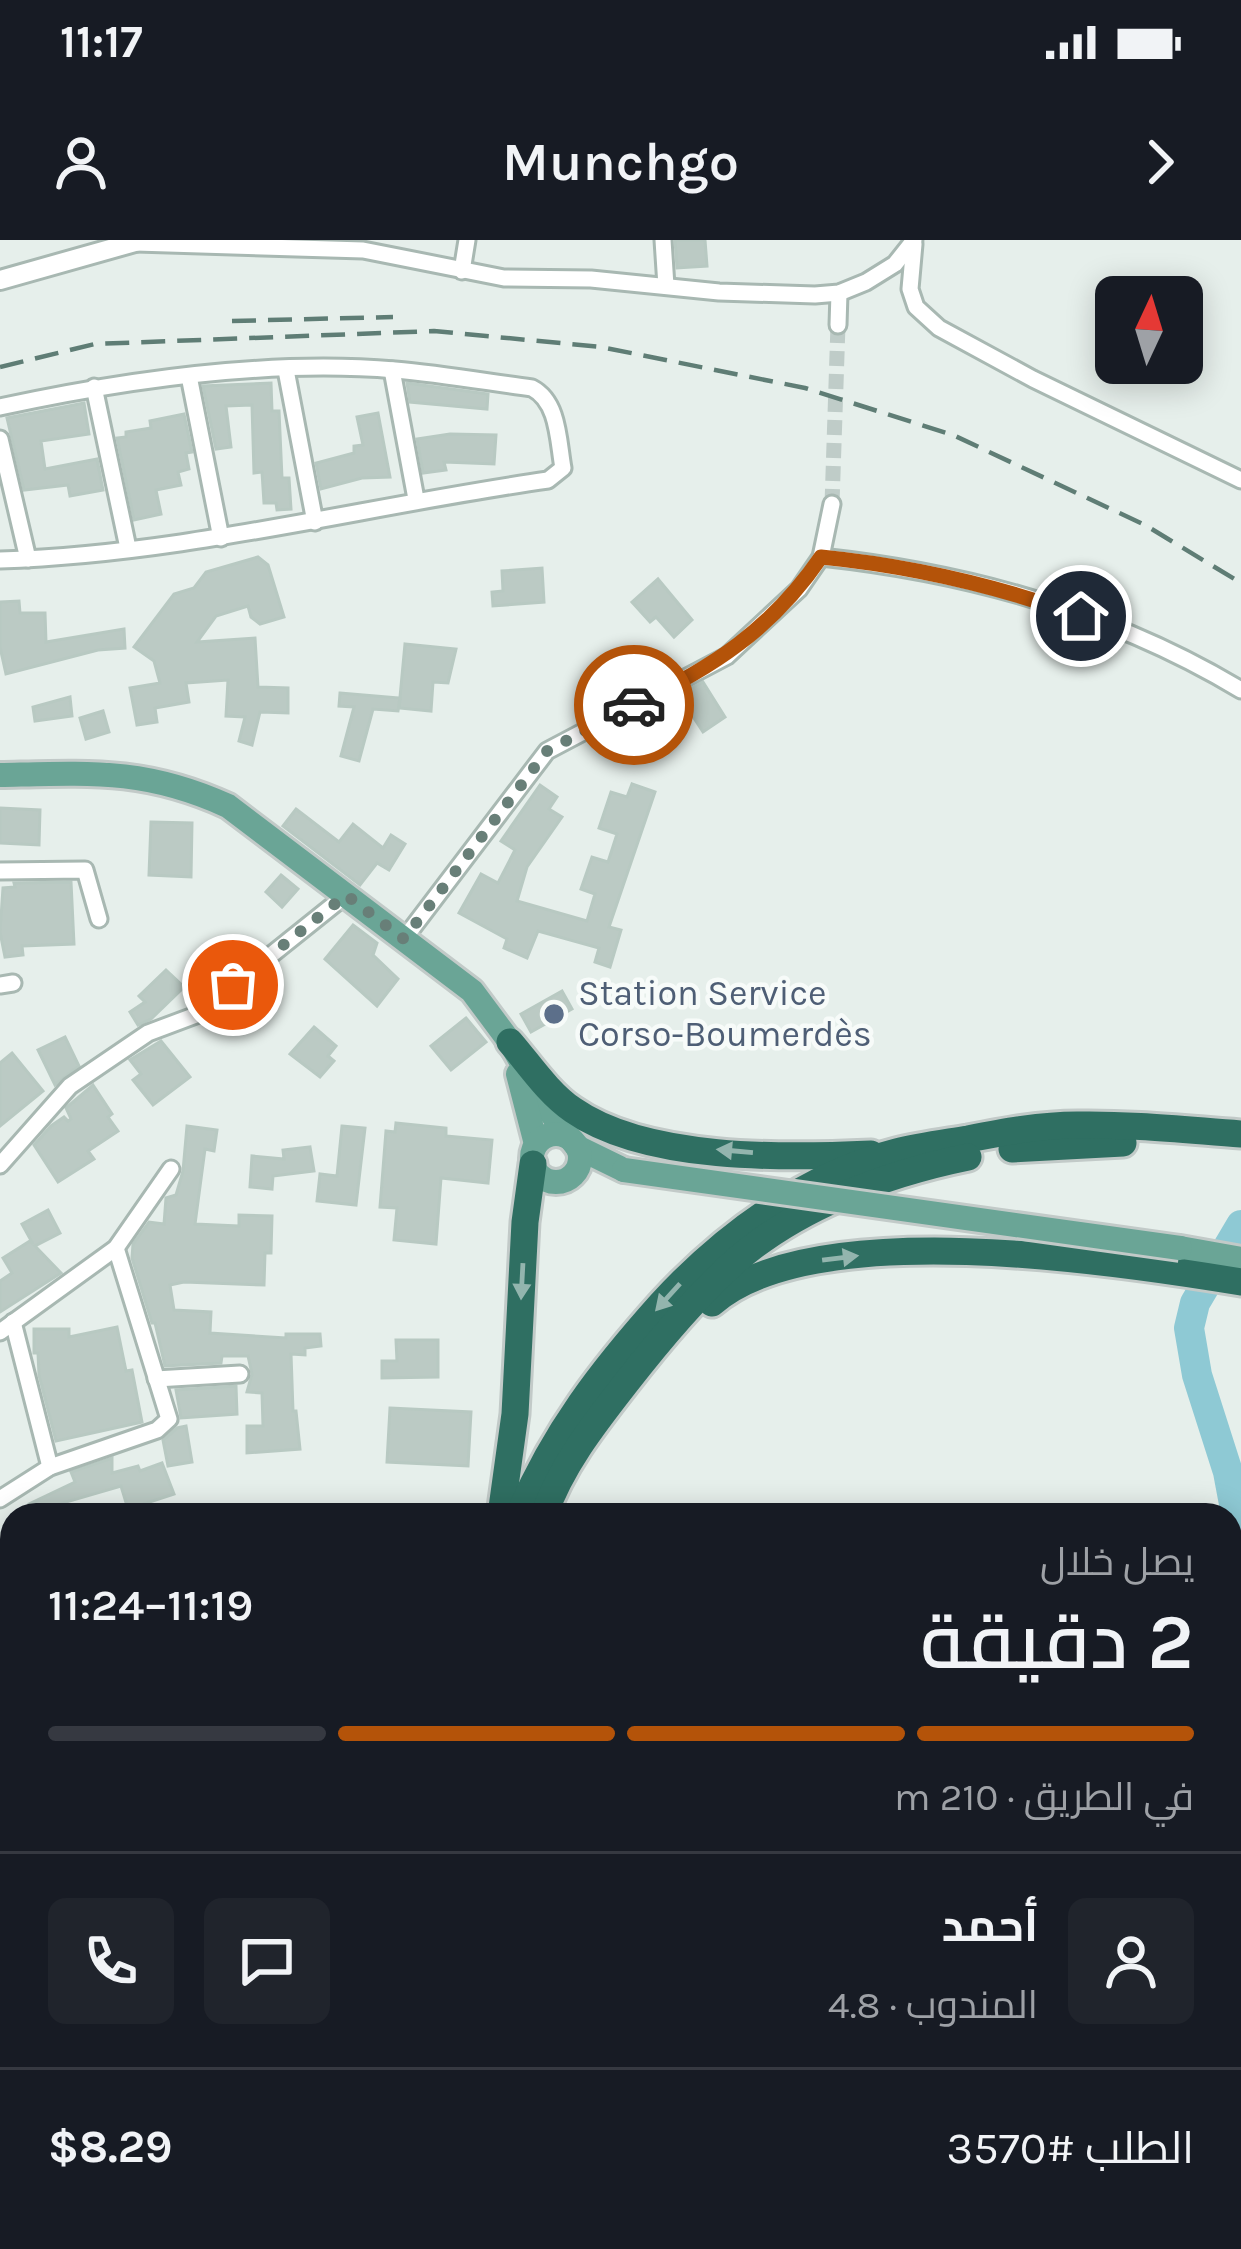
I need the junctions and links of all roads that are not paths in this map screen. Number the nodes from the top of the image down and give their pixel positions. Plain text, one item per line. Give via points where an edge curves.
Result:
1 (467, 240) edge
2 (663, 240) edge
3 (139, 241) edge
4 (914, 241) edge
5 (462, 271) junction
6 (0, 280) edge
7 (666, 286) junction
8 (838, 293) junction
9 (838, 325) tunnel mouth
10 (286, 370) junction
11 (392, 370) junction
12 (189, 376) junction
13 (94, 387) junction
14 (0, 407) edge
15 (0, 439) edge
16 (1241, 479) edge
17 (416, 499) junction
18 (832, 504) tunnel mouth
19 (315, 523) junction
20 (221, 538) junction
21 (128, 548) junction
22 (821, 557) junction
23 (28, 559) junction
24 (0, 560) edge
25 (1241, 691) edge
26 (0, 775) edge
27 (0, 871) edge
28 (346, 895) junction
29 (99, 919) dead end
30 (404, 939) junction
31 (509, 1042) junction
32 (1241, 1134) edge
33 (578, 1147) junction
34 (1241, 1150) edge
35 (894, 1153) junction
36 (534, 1154) junction
37 (0, 1165) edge
38 (171, 1169) dead end
39 (624, 1170) junction
40 (559, 1182) junction
41 (116, 1247) junction
42 (1241, 1259) edge
43 (1241, 1282) edge
44 (6, 1327) edge
45 (240, 1374) dead end
46 (156, 1379) junction
47 (581, 1439) junction
48 (50, 1467) junction
49 (0, 1499) edge
50 (503, 1503) edge
51 (525, 1503) edge
52 (550, 1503) edge

1 - 5 street
2 - 7 street
3 - 5 street via 363,250
3 - 6 street
4 - 8 street via 895,264
4 - 16 street via 910,289 939,328
5 - 7 street
7 - 8 street
8 - 9 street
10 - 11 street
10 - 12 street
10 - 19 street
11 - 17 street
11 - 17 street via 543,393 563,467 548,480
12 - 13 street
12 - 20 street
13 - 14 street
13 - 21 street
15 - 23 street
17 - 19 street
18 - 22 street
19 - 20 street
20 - 21 street
21 - 23 street
22 - 25 street via 1005,589 1156,644
22 - 30 street via 799,589 727,656 547,751
23 - 24 street
26 - 28 main road via 133,776 184,786 228,806
27 - 29 street via 85,870
28 - 30 main road
28 - 37 street via 196,1015 148,1033 70,1086
30 - 31 main road via 472,991
31 - 33 main road
35 -> 31 highway via 782,1155 646,1140 568,1107
31 - 36 main road
32 - 35 highway via 1072,1125
33 - 36 main road via 554,1134
33 - 39 main road
33 - 40 main road via 578,1167
34 - 47 highway via 1011,1148 863,1187 731,1264
35 -> 51 highway via 766,1213 689,1272 592,1385
36 - 40 main road via 542,1178
36 -> 50 highway
38 - 41 street
39 - 40 main road
39 - 42 main road, bridge
41 - 44 street
41 - 46 street
47 -> 43 highway via 700,1314 770,1269 960,1250
44 - 48 street
45 - 46 street
46 - 48 street via 165,1426
47 - 52 highway
48 - 49 street

